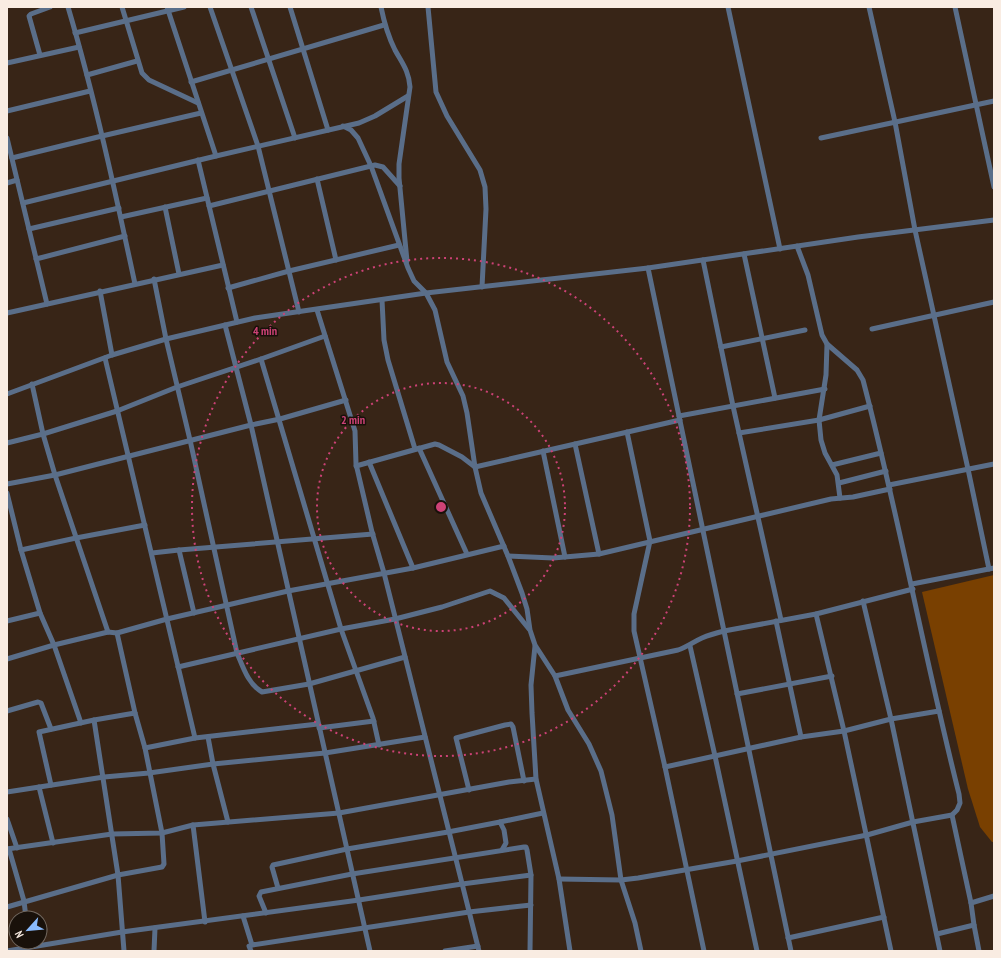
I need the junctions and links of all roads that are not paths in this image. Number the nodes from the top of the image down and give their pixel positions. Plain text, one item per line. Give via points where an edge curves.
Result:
1 (50, 7) edge
2 (68, 7) edge
3 (122, 7) edge
4 (184, 7) edge
5 (210, 7) edge
6 (251, 7) edge
7 (290, 7) edge
8 (381, 7) edge
9 (428, 7) edge
10 (728, 7) edge
11 (869, 7) edge
12 (955, 7) edge
13 (167, 9) edge
14 (126, 20) junction
15 (384, 25) junction
16 (76, 33) junction
17 (79, 47) junction
18 (303, 49) junction
19 (40, 55) junction
20 (269, 60) junction
21 (137, 61) junction
22 (7, 62) edge
23 (232, 70) junction
24 (87, 75) junction
25 (191, 82) junction
26 (90, 91) junction
27 (408, 96) junction
28 (994, 101) edge
29 (198, 103) junction
30 (976, 105) junction
31 (7, 111) edge
32 (201, 113) junction
33 (895, 122) junction
34 (344, 126) junction
35 (328, 130) junction
36 (102, 136) junction
37 (7, 138) edge
38 (295, 138) junction
39 (821, 138) dead end
40 (258, 146) junction
41 (216, 156) junction
42 (12, 158) junction
43 (198, 160) junction
44 (371, 166) junction
45 (317, 179) junction
46 (17, 180) junction
47 (112, 181) junction
48 (7, 183) edge
49 (400, 186) junction
50 (994, 187) edge
51 (269, 191) junction
52 (206, 198) junction
53 (23, 203) junction
54 (208, 206) junction
55 (165, 207) junction
56 (119, 208) junction
57 (121, 217) junction
58 (994, 220) edge
59 (29, 229) junction
60 (915, 230) junction
61 (125, 236) junction
62 (399, 245) junction
63 (797, 246) junction
64 (780, 249) junction
65 (744, 254) junction
66 (36, 258) junction
67 (336, 260) junction
68 (703, 260) junction
69 (222, 265) junction
70 (408, 268) junction
71 (648, 268) junction
72 (289, 271) junction
73 (178, 274) junction
74 (154, 279) junction
75 (135, 284) junction
76 (482, 286) junction
77 (228, 288) junction
78 (100, 291) junction
79 (426, 293) junction
80 (382, 300) junction
81 (994, 302) edge
82 (47, 304) junction
83 (317, 310) junction
84 (7, 312) edge
85 (299, 312) junction
86 (934, 316) junction
87 (237, 322) junction
88 (225, 325) junction
89 (872, 329) dead end
90 (805, 330) dead end
91 (325, 336) junction
92 (763, 338) junction
93 (166, 339) junction
94 (827, 344) junction
95 (721, 347) junction
96 (112, 355) junction
97 (105, 358) junction
98 (261, 359) junction
99 (236, 366) junction
100 (32, 384) junction
101 (177, 387) junction
102 (824, 389) junction
103 (7, 394) edge
104 (775, 398) junction
105 (346, 400) junction
106 (733, 406) junction
107 (870, 406) junction
108 (117, 411) junction
109 (679, 418) junction
110 (280, 419) junction
111 (819, 420) junction
112 (251, 425) junction
113 (627, 432) junction
114 (739, 433) junction
115 (44, 434) junction
116 (190, 440) junction
117 (7, 443) edge
118 (575, 444) junction
119 (417, 448) junction
120 (543, 451) junction
121 (881, 453) junction
122 (128, 456) junction
123 (369, 462) junction
124 (994, 464) edge
125 (356, 466) junction
126 (832, 466) junction
127 (475, 467) junction
128 (968, 469) junction
129 (886, 471) junction
130 (55, 476) junction
131 (839, 483) junction
132 (7, 484) edge
133 (889, 487) junction
134 (7, 493) edge
135 (840, 498) junction
136 (758, 516) junction
137 (14, 522) junction
138 (7, 525) edge
139 (145, 525) junction
140 (702, 529) junction
141 (372, 534) junction
142 (76, 538) junction
143 (314, 540) junction
144 (650, 541) junction
145 (278, 542) junction
146 (504, 546) junction
147 (213, 547) junction
148 (21, 550) junction
149 (179, 550) junction
150 (152, 554) junction
151 (467, 554) junction
152 (599, 554) junction
153 (508, 556) junction
154 (565, 557) junction
155 (413, 568) junction
156 (992, 568) edge
157 (384, 573) junction
158 (327, 583) junction
159 (912, 587) junction
160 (288, 591) junction
161 (863, 601) junction
162 (226, 605) junction
163 (40, 613) junction
164 (194, 613) junction
165 (816, 614) junction
166 (167, 619) junction
167 (396, 619) junction
168 (779, 620) junction
169 (7, 621) edge
170 (341, 629) junction
171 (530, 630) junction
172 (724, 631) junction
173 (108, 632) junction
174 (117, 633) junction
175 (300, 639) junction
176 (535, 645) junction
177 (54, 646) junction
178 (690, 646) junction
179 (237, 653) junction
180 (405, 657) junction
181 (641, 658) junction
182 (7, 659) edge
183 (178, 667) junction
184 (356, 672) junction
185 (555, 676) junction
186 (832, 676) junction
187 (790, 683) junction
188 (309, 684) junction
189 (737, 694) junction
190 (7, 711) edge
191 (939, 711) junction
192 (135, 713) junction
193 (890, 719) junction
194 (94, 720) junction
195 (374, 722) junction
196 (81, 723) junction
197 (319, 726) junction
198 (51, 729) junction
199 (844, 731) junction
200 (208, 737) junction
201 (425, 737) junction
202 (801, 737) junction
203 (195, 738) junction
204 (379, 745) junction
205 (145, 748) junction
206 (749, 748) junction
207 (325, 753) junction
208 (715, 756) junction
209 (213, 764) junction
210 (666, 767) junction
211 (149, 773) junction
212 (104, 777) junction
213 (536, 779) junction
214 (524, 781) junction
215 (51, 785) junction
216 (39, 787) junction
217 (469, 790) junction
218 (7, 792) edge
219 (439, 795) junction
220 (339, 813) junction
221 (543, 813) junction
222 (952, 815) junction
223 (7, 819) edge
224 (228, 822) junction
225 (500, 822) junction
226 (913, 822) junction
227 (193, 825) junction
228 (448, 832) junction
229 (162, 833) junction
230 (112, 834) junction
231 (867, 835) junction
232 (53, 843) junction
233 (16, 848) junction
234 (8, 849) edge
235 (348, 849) junction
236 (502, 850) junction
237 (771, 853) junction
238 (455, 857) junction
239 (737, 861) junction
240 (686, 870) junction
241 (118, 874) junction
242 (352, 874) junction
243 (531, 876) junction
244 (559, 880) junction
245 (621, 880) junction
246 (462, 884) junction
247 (278, 888) junction
248 (994, 896) edge
249 (359, 900) junction
250 (24, 901) junction
251 (971, 903) junction
252 (531, 905) junction
253 (7, 907) edge
254 (25, 910) edge
255 (469, 912) junction
256 (266, 913) junction
257 (243, 916) junction
258 (884, 917) junction
259 (205, 922) junction
260 (974, 925) junction
261 (155, 928) junction
262 (365, 928) junction
263 (122, 932) junction
264 (937, 934) junction
265 (788, 938) junction
266 (48, 944) edge
267 (252, 944) junction
268 (478, 949) edge
269 (124, 951) edge
270 (154, 951) edge
271 (251, 951) edge
272 (370, 951) edge
273 (445, 951) edge
274 (530, 951) edge
275 (570, 951) edge
276 (641, 951) edge
277 (704, 951) edge
278 (757, 951) edge
279 (791, 951) edge
280 (891, 951) edge
281 (940, 951) edge
282 (979, 951) edge

1 - 19 street via 29,16
2 - 16 street
3 - 14 street
4 - 13 street
5 - 23 street
6 - 20 street
7 - 18 street
8 - 15 street
9 - 76 street via 436,92 447,116 480,170 485,187
10 - 64 street
11 - 33 street
12 - 30 street
13 - 14 street
13 - 25 street
14 - 16 street
14 - 21 street
15 - 18 street
15 - 27 street via 408,73
16 - 17 street
17 - 19 street
17 - 24 street
18 - 20 street
18 - 35 street
19 - 22 street
20 - 23 street
20 - 38 street
21 - 24 street
21 - 29 street via 142,73 149,80
23 - 25 street
23 - 40 street
24 - 26 street
25 - 29 street
26 - 31 street
26 - 36 street
27 - 34 street via 368,120
27 - 49 street via 399,164
28 - 30 street
29 - 32 street
30 - 33 street
30 - 50 street
32 - 36 street
32 - 41 street
33 - 39 street
33 - 60 street
34 - 35 street
34 - 44 street via 358,138
35 - 38 street
36 - 42 street
36 - 47 street
37 - 42 street
38 - 40 street
40 - 41 street
40 - 51 street
41 - 43 street
42 - 46 street
43 - 47 street
43 - 52 street
44 - 45 street
44 - 49 street via 375,164 382,167
44 - 62 street
45 - 51 street
45 - 67 street
46 - 48 street
46 - 53 street
47 - 53 street
47 - 56 street
49 - 70 street
51 - 54 street
51 - 72 street
52 - 54 street
52 - 55 street
53 - 59 street
54 - 69 street
55 - 57 street
55 - 73 street
56 - 57 street
56 - 59 street
57 - 61 street
58 - 60 street
59 - 66 street
60 - 63 street
60 - 86 street
61 - 66 street
61 - 75 street
62 - 67 street
62 - 70 street
63 - 64 street
63 - 94 street via 808,275 822,334
64 - 65 street
65 - 68 street
65 - 92 street
66 - 82 street
67 - 72 street
68 - 71 street
68 - 95 street
69 - 73 street
69 - 77 street
70 - 79 street via 414,281
71 - 76 street
71 - 109 street
72 - 77 street
72 - 85 street
73 - 74 street
74 - 75 street
74 - 93 street
75 - 78 street
76 - 79 street
77 - 87 street
78 - 82 street
78 - 96 street
79 - 80 street
79 - 127 street via 438,322 447,362 463,396
80 - 83 street
80 - 119 street via 388,360
81 - 86 street
82 - 84 street
83 - 85 street
83 - 91 street
85 - 87 street
86 - 89 street
86 - 128 street
87 - 88 street
88 - 93 street
88 - 99 street
90 - 92 street
91 - 98 street
91 - 105 street
92 - 95 street
92 - 104 street
93 - 96 street
93 - 101 street
94 - 102 street
94 - 107 street via 857,370 863,380
95 - 106 street
96 - 97 street
97 - 100 street
97 - 108 street
98 - 99 street
98 - 110 street
99 - 101 street
99 - 112 street
100 - 103 street
100 - 115 street
101 - 108 street
101 - 116 street
102 - 104 street
102 - 111 street
104 - 106 street
105 - 110 street
105 - 125 street via 355,431
106 - 109 street
106 - 114 street
107 - 111 street
107 - 121 street
108 - 115 street
108 - 122 street
109 - 113 street
109 - 140 street
110 - 112 street
110 - 143 street
111 - 114 street
111 - 126 street via 821,440
112 - 116 street
112 - 145 street
113 - 118 street
113 - 144 street
114 - 136 street
115 - 117 street
115 - 130 street
116 - 122 street
116 - 147 street
118 - 120 street
118 - 152 street
119 - 123 street
119 - 127 street via 436,444 462,457
119 - 151 street
120 - 127 street
120 - 154 street
121 - 126 street
121 - 129 street
122 - 130 street
122 - 139 street
123 - 125 street
123 - 155 street
124 - 128 street
125 - 141 street
126 - 131 street
127 - 146 street via 481,493
128 - 133 street
128 - 156 street
129 - 131 street
129 - 133 street
130 - 132 street
130 - 142 street
131 - 135 street
133 - 135 street
133 - 159 street
134 - 137 street
135 - 136 street
136 - 140 street
136 - 168 street
137 - 138 street
137 - 148 street
139 - 142 street
139 - 150 street
140 - 144 street
140 - 172 street
141 - 143 street
141 - 157 street
142 - 148 street
142 - 173 street
143 - 145 street
143 - 158 street
144 - 152 street
144 - 181 street via 634,614 634,631
145 - 147 street
145 - 160 street
146 - 151 street
146 - 153 street
147 - 149 street
147 - 162 street
148 - 163 street
149 - 150 street
149 - 164 street
150 - 166 street
151 - 155 street
152 - 154 street
153 - 154 street
153 - 171 street via 527,610
155 - 157 street
156 - 159 street
157 - 158 street
157 - 167 street
158 - 160 street
158 - 170 street
159 - 161 street
159 - 191 street
160 - 162 street
160 - 175 street
161 - 165 street
161 - 193 street
162 - 164 street
162 - 179 street
163 - 169 street
163 - 177 street
164 - 166 street
165 - 168 street
165 - 186 street
166 - 174 street
166 - 183 street
167 - 170 street
167 - 171 street via 490,591 504,598
167 - 180 street
168 - 172 street
168 - 187 street
170 - 175 street
170 - 184 street
171 - 176 street
172 - 178 street via 699,639
172 - 189 street
173 - 174 street
173 - 177 street
174 - 192 street
175 - 179 street
175 - 188 street
176 - 185 street
176 - 213 street via 531,685
177 - 182 street
177 - 196 street
178 - 181 street
178 - 208 street
179 - 183 street
179 - 188 street via 251,683 262,692
180 - 184 street
180 - 201 street
181 - 185 street
181 - 210 street
183 - 203 street
184 - 188 street
184 - 195 street
185 - 245 street via 568,710 589,744 601,771 612,815
186 - 187 street
186 - 199 street
187 - 189 street
187 - 202 street
188 - 197 street
189 - 206 street
190 - 198 street via 38,702
191 - 193 street
191 - 222 street via 960,794 960,803
192 - 194 street
192 - 205 street
193 - 199 street
193 - 226 street
194 - 196 street
194 - 212 street
195 - 197 street
195 - 204 street
196 - 198 street
197 - 200 street
197 - 207 street
198 - 215 street via 39,732
199 - 202 street
199 - 231 street
200 - 203 street
200 - 209 street
201 - 204 street
201 - 219 street
202 - 206 street
203 - 205 street
204 - 207 street
205 - 211 street
206 - 208 street
206 - 237 street
207 - 209 street
207 - 220 street
208 - 210 street
208 - 239 street
209 - 211 street
209 - 224 street
210 - 240 street
211 - 212 street
211 - 229 street
212 - 215 street
212 - 230 street
213 - 214 street
213 - 221 street
214 - 217 street
214 - 217 street via 514,727 511,724 456,738
215 - 216 street
216 - 218 street
216 - 232 street
217 - 219 street
219 - 220 street
219 - 228 street
220 - 224 street
220 - 235 street
221 - 225 street
221 - 244 street
222 - 226 street
222 - 251 street
223 - 233 street
224 - 227 street
225 - 228 street
225 - 236 street via 506,843
226 - 231 street
226 - 264 street
227 - 229 street
227 - 259 street
228 - 235 street
228 - 238 street
229 - 230 street
229 - 241 street via 162,867
230 - 232 street
230 - 241 street
231 - 237 street
231 - 258 street
232 - 233 street
233 - 234 street
234 - 250 street
235 - 242 street
235 - 247 street via 273,865
236 - 238 street
236 - 243 street via 526,847
237 - 239 street
237 - 265 street
238 - 242 street
238 - 246 street
239 - 240 street
239 - 278 street
240 - 245 street
240 - 277 street
241 - 250 street
241 - 263 street
242 - 247 street
242 - 249 street
243 - 246 street
243 - 252 street
244 - 245 street
244 - 275 street
245 - 276 street
246 - 249 street
246 - 255 street
247 - 256 street via 259,893
248 - 251 street
249 - 256 street
249 - 262 street
250 - 253 street
250 - 254 street
251 - 260 street
252 - 255 street
252 - 274 street
255 - 262 street
255 - 268 street
256 - 257 street
257 - 259 street
257 - 267 street
258 - 265 street
258 - 280 street
259 - 261 street
260 - 264 street
260 - 282 street
261 - 263 street
261 - 270 street
262 - 267 street
262 - 272 street
263 - 266 street
263 - 269 street
264 - 281 street
265 - 279 street
267 - 271 street via 249,946
268 - 273 street

